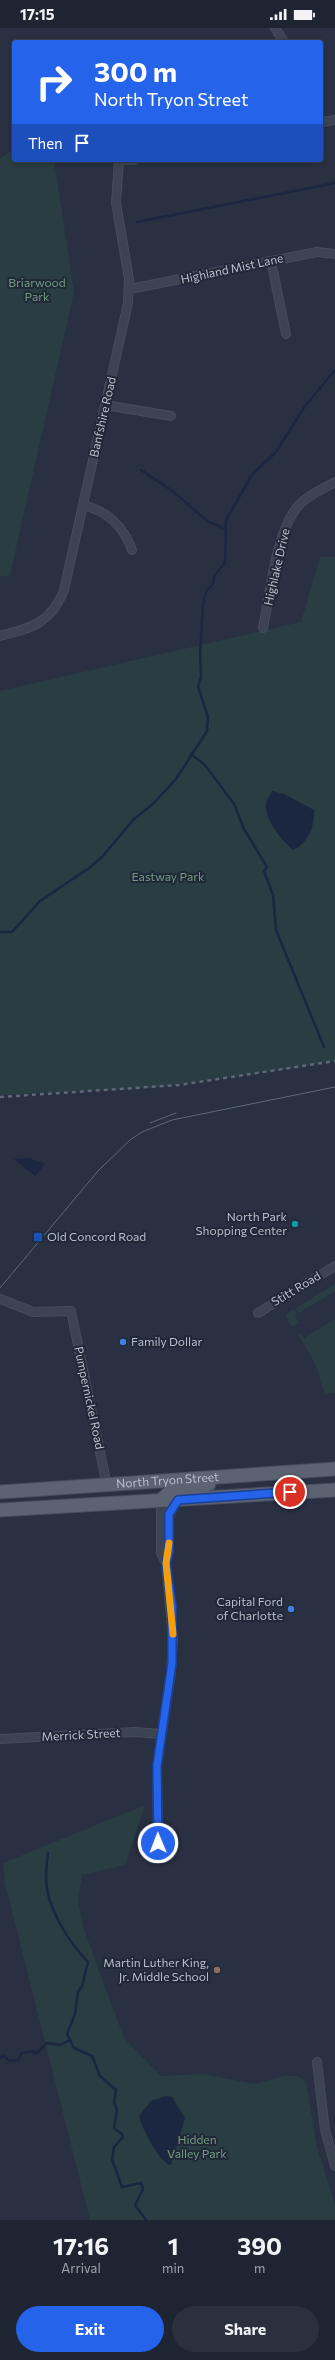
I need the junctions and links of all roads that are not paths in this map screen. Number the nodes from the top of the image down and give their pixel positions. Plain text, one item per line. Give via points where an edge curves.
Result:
1 (275, 28) edge
2 (283, 40) edge
3 (335, 120) edge
4 (323, 122) edge
5 (119, 162) edge
6 (335, 254) edge
7 (271, 261) junction
8 (130, 289) junction
9 (286, 334) dead end
10 (105, 405) junction
11 (171, 416) dead end
12 (335, 482) edge
13 (83, 505) junction
14 (132, 550) dead end
15 (263, 628) dead end
16 (0, 636) edge
17 (335, 1266) edge
18 (0, 1299) edge
19 (258, 1313) dead end
20 (335, 1469) edge
21 (242, 1476) junction
22 (107, 1486) junction
23 (335, 1490) edge
24 (0, 1492) edge
25 (161, 1500) junction
26 (178, 1500) junction
27 (0, 1510) edge
28 (166, 1563) junction
29 (161, 1734) junction
30 (0, 1739) edge
31 (158, 1843) dead end
32 (317, 2062) dead end
33 (335, 2166) edge

1 - 2 street
3 - 4 street
5 - 8 street, Banfshire Road via 116,203
6 - 7 street, Highland Mist Lane via 317,252
7 - 8 street, Highland Mist Lane
7 - 9 street
8 - 10 street, Banfshire Road
10 - 11 street
10 - 13 street, Banfshire Road
12 - 15 street, Highlake Drive via 309,497 290,516 279,549
13 - 14 street via 112,519 127,538
13 - 16 street, Banfshire Road via 64,590 55,607 42,621 32,627
17 - 19 street, Stitt Road
18 - 22 street, Pumpernickel Road via 31,1312 71,1310
20 - 21 main road, North Tryon Street
21 - 22 main road, North Tryon Street
21 - 25 main road via 191,1489 171,1491
22 - 24 main road, North Tryon Street
23 - 26 main road, North Tryon Street
25 - 26 main road, North Tryon Street
25 - 27 main road, North Tryon Street
25 - 28 street via 161,1553
26 - 28 street via 169,1514 169,1552
28 - 29 street via 173,1638 171,1672
29 - 30 street, Merrick Street via 135,1732
29 - 31 street via 157,1766
32 - 33 street via 325,2130

